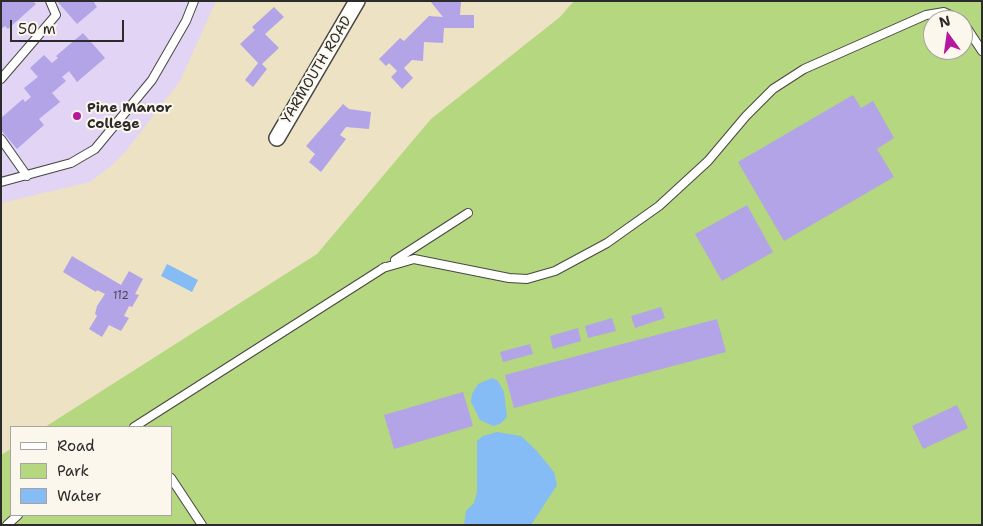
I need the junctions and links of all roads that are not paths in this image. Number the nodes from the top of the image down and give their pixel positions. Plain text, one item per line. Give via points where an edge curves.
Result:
1 (50, 1) edge
2 (194, 1) edge
3 (357, 1) edge
4 (923, 16) edge
5 (973, 38) edge
6 (982, 51) edge
7 (1, 79) edge
8 (276, 138) dead end
9 (1, 139) edge
10 (27, 176) junction
11 (1, 182) edge
12 (468, 213) dead end
13 (383, 268) junction
14 (138, 426) edge
15 (172, 480) edge
16 (17, 516) edge
17 (7, 525) edge
18 (202, 525) edge

1 - 7 lane via 56,15
2 - 10 lane via 152,80 109,134 82,157
3 - 8 street, YARMOUTH ROAD
4 - 13 lane via 804,69 773,89 708,161 659,206 607,243 555,271 527,278 509,278 414,259
5 - 6 lane
9 - 10 lane
10 - 11 lane
12 - 13 lane
13 - 14 lane
15 - 18 lane
16 - 17 lane

